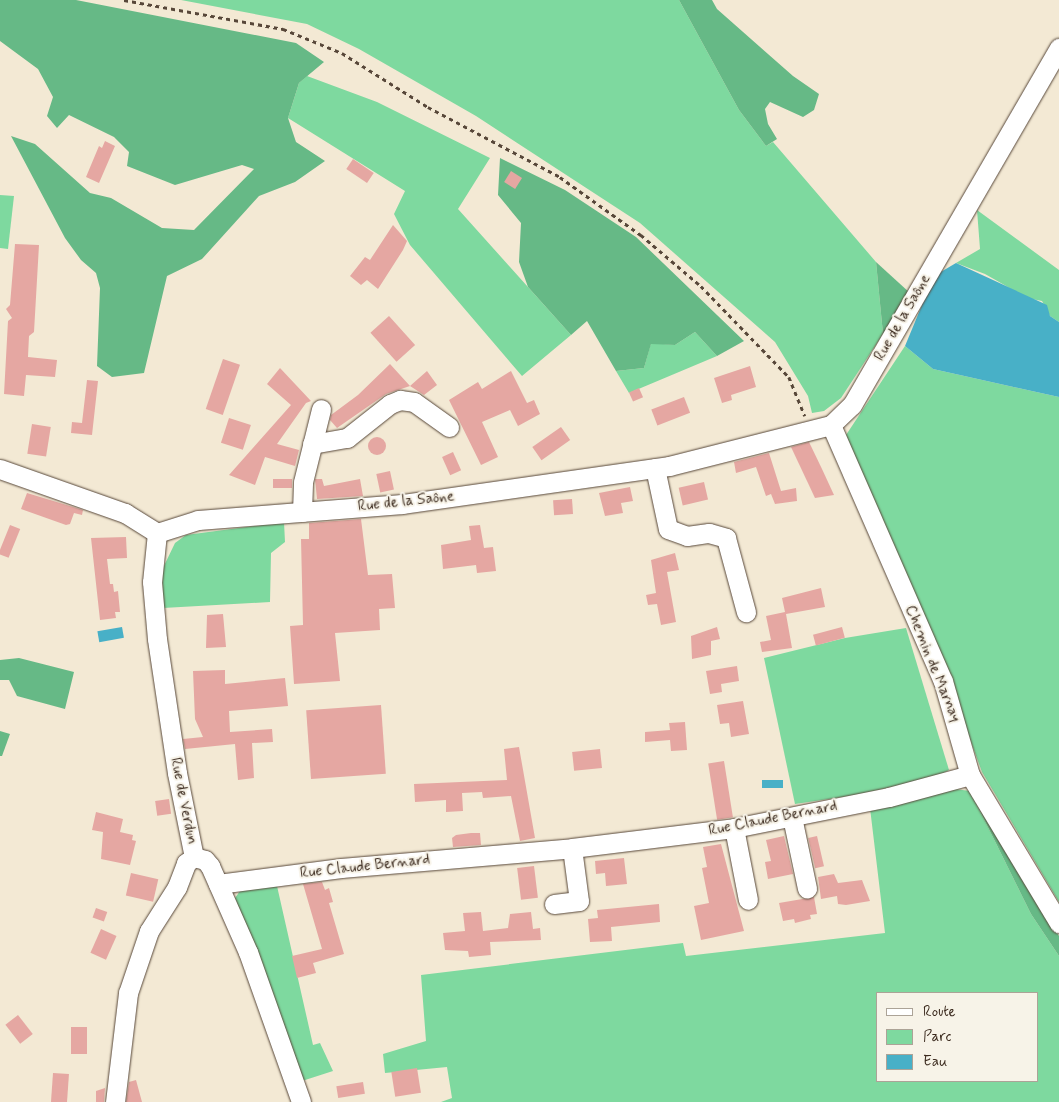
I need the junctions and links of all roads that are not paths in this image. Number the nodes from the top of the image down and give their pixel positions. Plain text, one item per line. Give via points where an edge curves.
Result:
1 (1059, 48) edge
2 (320, 410) dead end
3 (831, 426) junction
4 (449, 427) dead end
5 (312, 444) junction
6 (655, 468) junction
7 (0, 469) edge
8 (302, 512) junction
9 (157, 533) junction
10 (746, 612) dead end
11 (970, 775) junction
12 (792, 817) junction
13 (734, 828) junction
14 (572, 848) junction
15 (194, 857) junction
16 (218, 884) junction
17 (807, 888) dead end
18 (748, 900) dead end
19 (554, 904) dead end
20 (1059, 923) edge
21 (115, 1102) edge
22 (301, 1102) edge

1 - 3 street, Rue de la Saône via 852,405
2 - 5 street
3 - 6 street, Rue de la Saône via 737,452
3 - 11 street, Chemin de Marnay via 942,681
4 - 5 street via 414,402 400,400 390,404 347,438
5 - 8 street via 303,482
6 - 8 street, Rue de la Saône via 468,496
6 - 10 street via 668,529 687,536 710,532 726,538
7 - 9 street via 125,513
8 - 9 street, Rue de la Saône via 198,520
9 - 15 street, Rue de Verdun via 152,582 157,639 177,773
11 - 12 street, Rue Claude Bernard
11 - 20 street, Chemin de Marnay
12 - 13 street, Rue Claude Bernard
12 - 17 street
13 - 14 street, Rue Claude Bernard
13 - 18 street
14 - 16 street, Rue Claude Bernard via 341,868
14 - 19 street via 578,901
15 - 16 street, Rue de Verdun via 205,860
15 - 21 street via 186,863 177,887 148,931 128,993
16 - 22 street, Rue de Verdun via 272,1015

